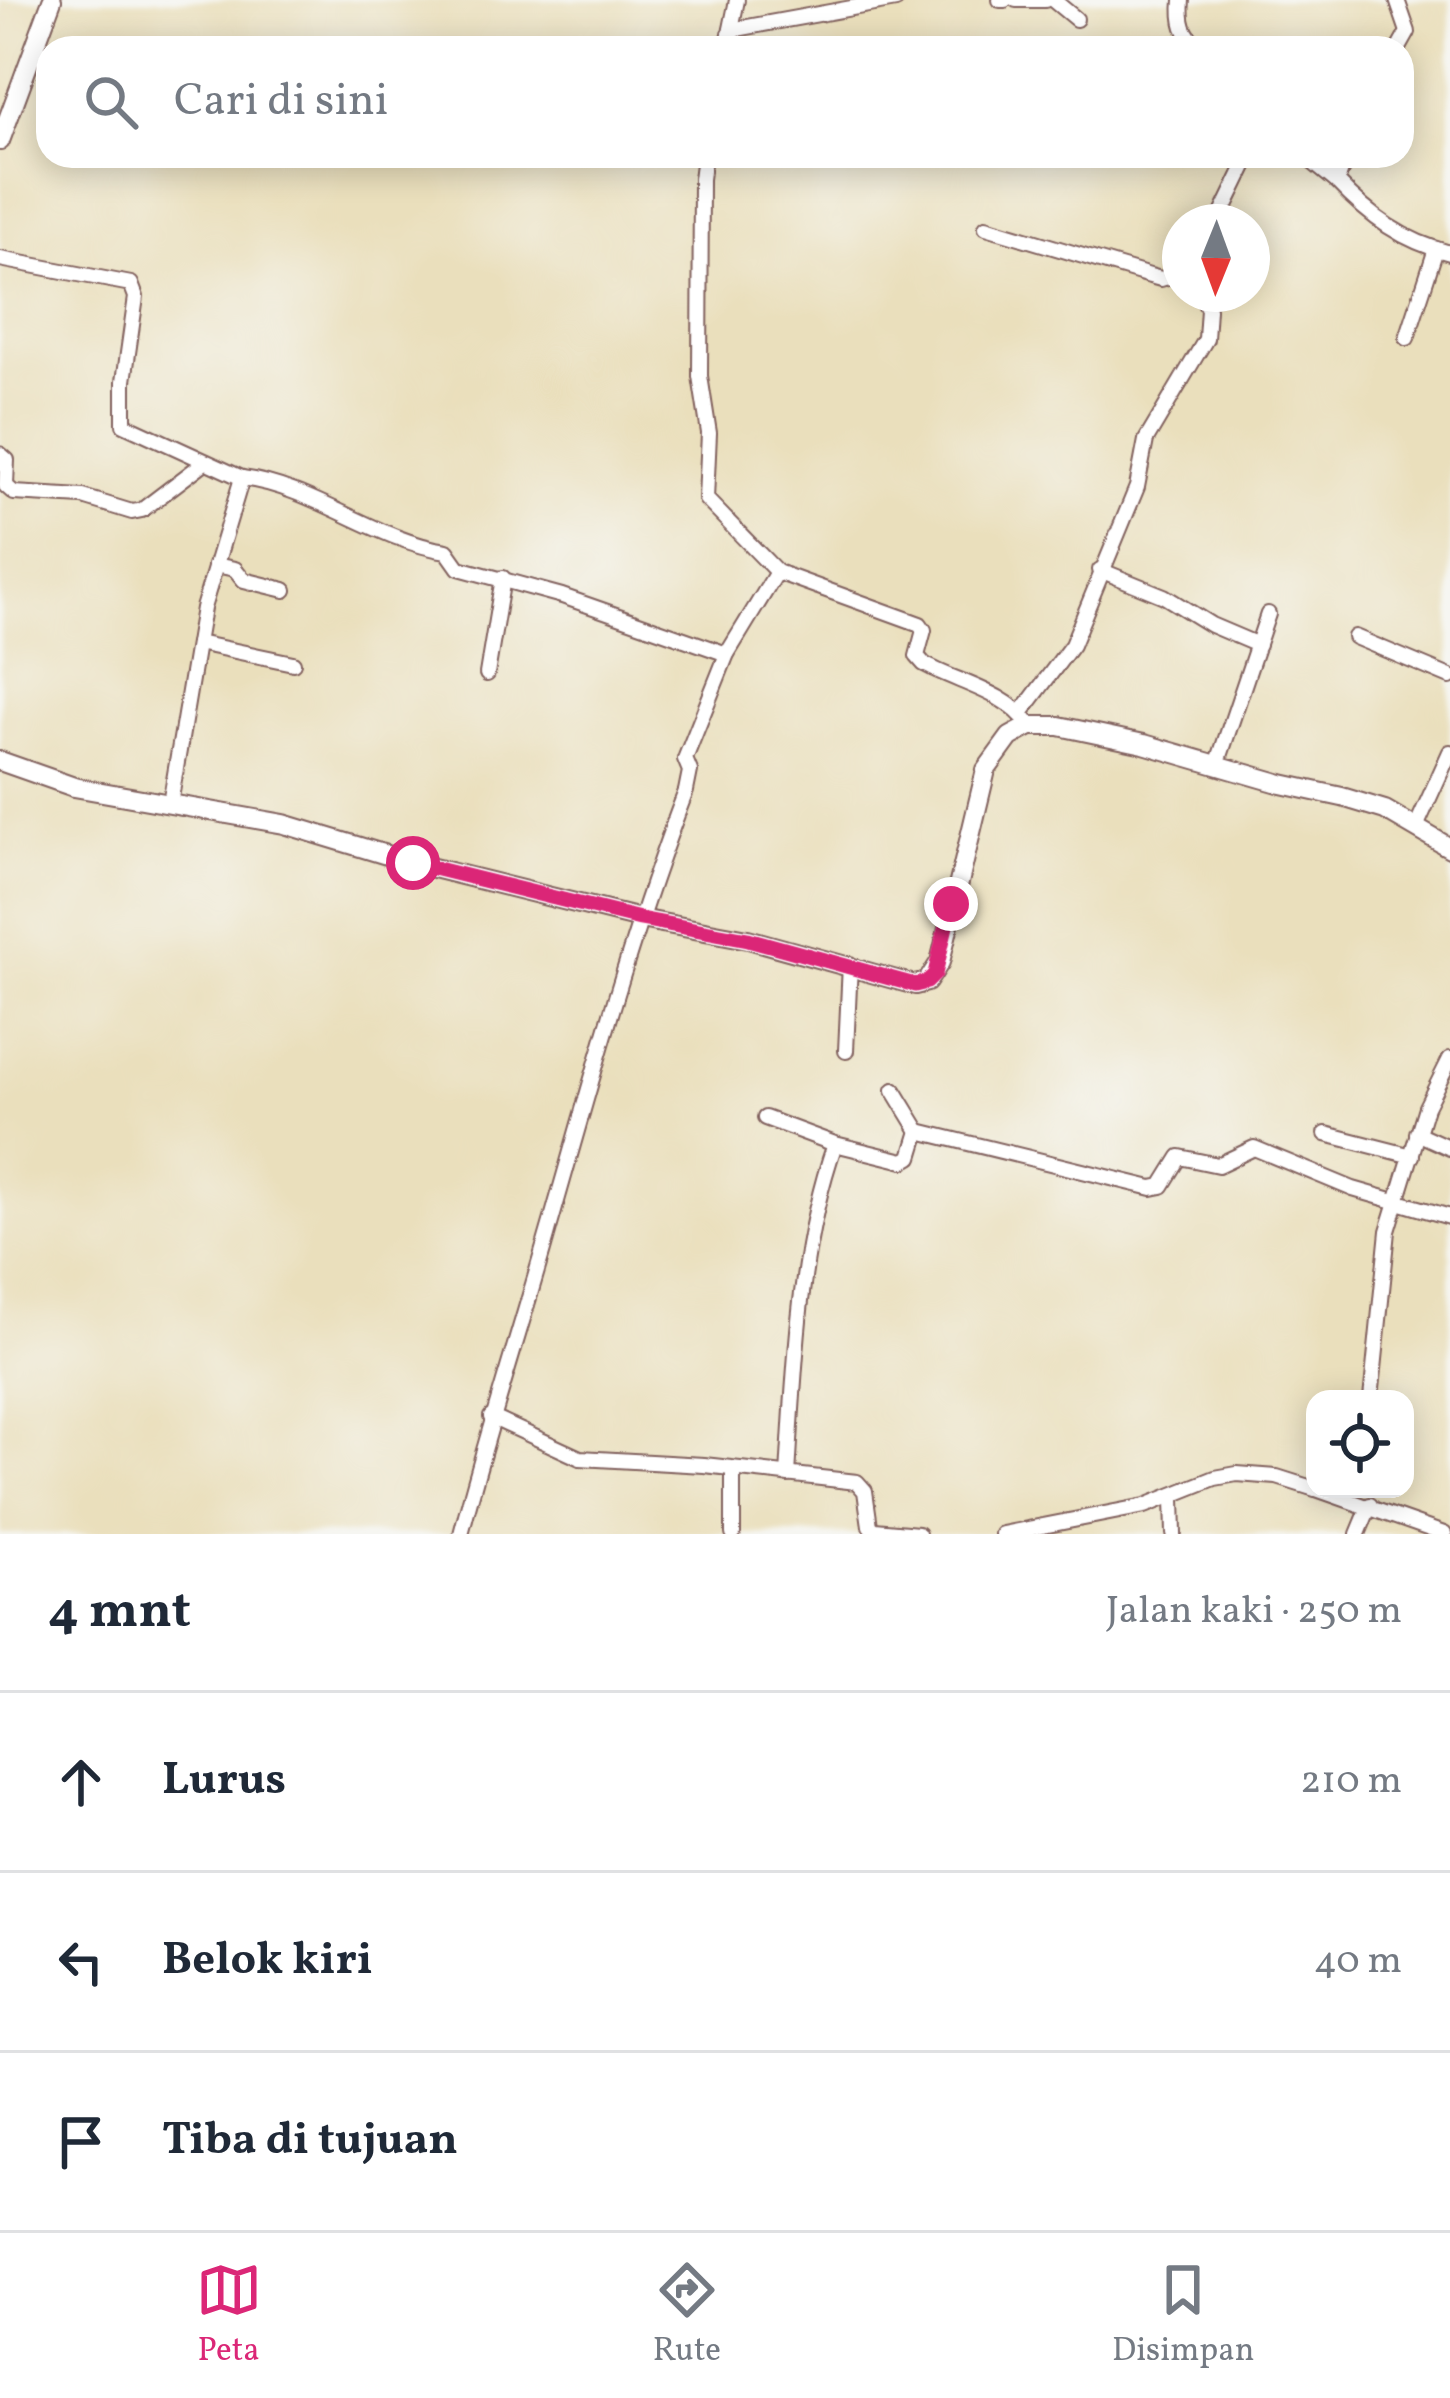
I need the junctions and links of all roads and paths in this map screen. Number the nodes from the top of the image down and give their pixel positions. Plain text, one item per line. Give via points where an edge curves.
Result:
1 (52, 0) edge
2 (737, 0) edge
3 (896, 0) edge
4 (1016, 0) edge
5 (1049, 0) edge
6 (1182, 0) edge
7 (1397, 0) edge
8 (1076, 19) dead end
9 (731, 29) junction
10 (39, 36) edge
11 (730, 36) edge
12 (1187, 36) edge
13 (1406, 36) edge
14 (36, 43) edge
15 (0, 141) edge
16 (702, 168) edge
17 (1244, 168) edge
18 (1320, 168) edge
19 (1342, 168) edge
20 (1337, 182) junction
21 (1226, 204) edge
22 (986, 227) dead end
23 (1443, 251) edge
24 (0, 259) edge
25 (1162, 279) edge
26 (1208, 312) edge
27 (1407, 338) dead end
28 (0, 454) edge
29 (205, 462) junction
30 (242, 478) junction
31 (215, 565) junction
32 (1100, 570) junction
33 (777, 572) junction
34 (503, 578) junction
35 (285, 590) dead end
36 (1268, 614) dead end
37 (1354, 638) dead end
38 (197, 643) junction
39 (1258, 645) junction
40 (727, 654) junction
41 (293, 663) dead end
42 (487, 674) dead end
43 (1450, 677) edge
44 (1026, 720) junction
45 (1450, 752) edge
46 (0, 761) edge
47 (1217, 765) junction
48 (170, 804) junction
49 (1416, 826) junction
50 (1450, 848) edge
51 (640, 919) junction
52 (850, 964) junction
53 (846, 1051) dead end
54 (1450, 1059) edge
55 (894, 1090) dead end
56 (765, 1118) dead end
57 (920, 1131) junction
58 (1417, 1133) junction
59 (1326, 1134) dead end
60 (835, 1144) junction
61 (1450, 1148) edge
62 (1412, 1156) junction
63 (1396, 1201) junction
64 (1450, 1217) edge
65 (1372, 1390) edge
66 (491, 1417) junction
67 (733, 1469) junction
68 (788, 1475) junction
69 (1306, 1486) edge
70 (1173, 1498) junction
71 (1355, 1498) edge
72 (1370, 1505) junction
73 (461, 1534) edge
74 (733, 1534) edge
75 (918, 1534) edge
76 (1002, 1534) edge
77 (1174, 1534) edge
78 (1358, 1534) edge
79 (1444, 1534) edge

1 - 10 street
2 - 9 street
3 - 9 street
4 - 5 street
5 - 8 street
6 - 12 street
7 - 13 street
9 - 11 street
14 - 15 street
16 - 33 street via 706,499
17 - 21 street
18 - 20 street
19 - 20 street
20 - 23 street via 1383,225
22 - 25 street
23 - 27 street
24 - 29 street via 130,284 136,297 124,424
26 - 32 street via 1205,339 1146,440 1137,488
28 - 29 street via 5,486 14,493 83,497 132,512
29 - 30 street
30 - 31 street
30 - 34 street via 447,551 459,568
31 - 35 street
31 - 38 street
32 - 39 street
32 - 44 street via 1072,645
33 - 40 street
33 - 44 street via 920,625 917,656 924,664
34 - 40 street
34 - 42 street
36 - 39 street
37 - 43 street
38 - 41 street
38 - 48 street
39 - 47 street
40 - 51 street via 685,759 690,777
44 - 47 street
44 - 52 street via 986,770 935,974 903,984
45 - 49 street
46 - 48 street via 74,788
47 - 49 street
48 - 51 street via 284,824
49 - 50 street
51 - 52 street
51 - 66 street
52 - 53 street
54 - 58 street
55 - 57 street
56 - 60 street
57 - 60 street via 908,1160
57 - 63 street via 1152,1188 1162,1186 1180,1157 1218,1165 1254,1148
58 - 61 street
58 - 62 street
59 - 62 street
60 - 68 street via 813,1221
62 - 63 street
63 - 64 street
63 - 65 street
66 - 67 street via 580,1458
66 - 73 street
67 - 68 street
67 - 74 street
68 - 75 street via 857,1482 870,1526
69 - 70 street via 1237,1474
70 - 76 street
70 - 77 street
71 - 72 street
72 - 78 street
72 - 79 street

